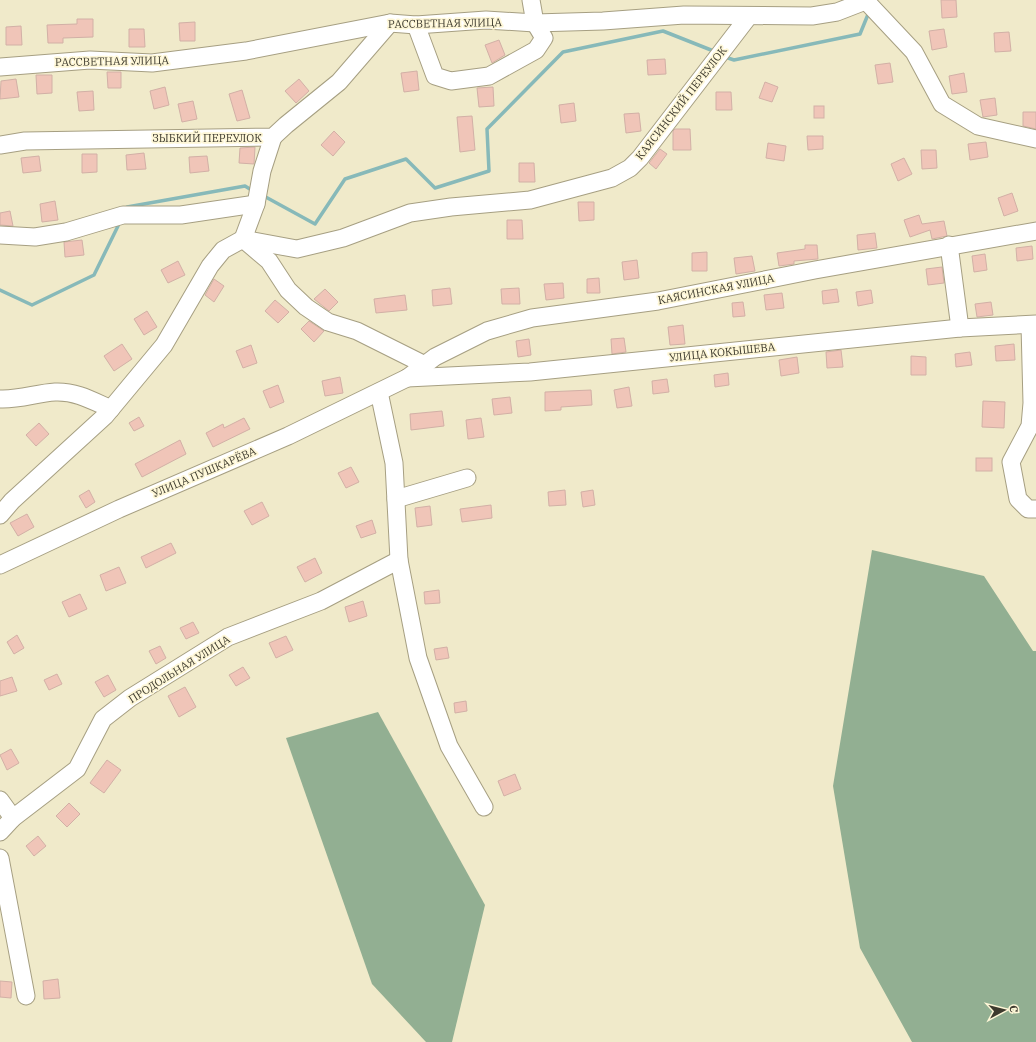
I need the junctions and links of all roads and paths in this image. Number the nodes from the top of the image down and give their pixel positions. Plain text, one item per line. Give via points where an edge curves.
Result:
1 (530, 0) edge
2 (867, 0) edge
3 (749, 16) junction
4 (390, 23) junction
5 (535, 23) junction
6 (416, 25) junction
7 (0, 67) edge
8 (273, 137) junction
9 (1036, 139) edge
10 (0, 145) edge
11 (257, 197) junction
12 (1036, 231) edge
13 (0, 235) edge
14 (243, 239) junction
15 (949, 245) junction
16 (1033, 324) edge
17 (960, 328) junction
18 (425, 365) junction
19 (407, 378) junction
20 (379, 392) junction
21 (0, 399) edge
22 (111, 409) junction
23 (467, 478) dead end
24 (396, 499) junction
25 (1036, 509) edge
26 (0, 515) edge
27 (399, 560) junction
28 (0, 565) edge
29 (0, 800) edge
30 (484, 807) dead end
31 (13, 818) junction
32 (0, 832) edge
33 (0, 858) edge
34 (26, 996) dead end

1 - 5 street
2 - 3 street, РАССВЕТНАЯ УЛИЦА via 837,12 812,16
2 - 9 street via 914,52 942,104 978,126
3 - 5 street, РАССВЕТНАЯ УЛИЦА via 684,15
3 - 14 street, КАЯСИНСКИЙ ПЕРЕУЛОК via 640,158 630,168 612,178 530,200 410,213 343,238 297,249
4 - 6 street, РАССВЕТНАЯ УЛИЦА
4 - 7 street, РАССВЕТНАЯ УЛИЦА via 246,50 152,63 90,60
4 - 8 street, ЗЫБКИЙ ПЕРЕУЛОК via 339,82
5 - 6 street, РАССВЕТНАЯ УЛИЦА via 486,20
5 - 6 street via 544,38 536,50 489,76 451,81 435,76
8 - 10 street, ЗЫБКИЙ ПЕРЕУЛОК via 25,141
8 - 11 street
11 - 13 street via 181,215 123,215 66,232 35,237
11 - 14 street
12 - 15 street, КАЯСИНСКАЯ УЛИЦА
14 - 18 street via 269,261 288,290 306,308 328,322 357,330
14 - 22 street via 223,250 210,266 164,345
15 - 17 street
15 - 18 street, КАЯСИНСКАЯ УЛИЦА via 658,301 532,318 487,331 434,357
16 - 17 street, УЛИЦА КОКЫШЕВА
16 - 25 street via 1030,426 1011,462 1018,499 1028,509
17 - 19 street, УЛИЦА КОКЫШЕВА via 530,372
18 - 19 street, КАЯСИНСКАЯ УЛИЦА
19 - 20 street, УЛИЦА ПУШКАРЁВА
20 - 24 street via 394,463
20 - 28 street, УЛИЦА ПУШКАРЁВА via 288,436 119,509
21 - 22 street via 56,392 83,396
22 - 26 street
23 - 24 street
24 - 27 street
27 - 30 street via 423,673 449,746
27 - 31 street, ПРОДОЛЬНАЯ УЛИЦА via 321,601 228,637 130,698 103,719 77,769
29 - 31 street
31 - 32 street, ПРОДОЛЬНАЯ УЛИЦА
33 - 34 street

